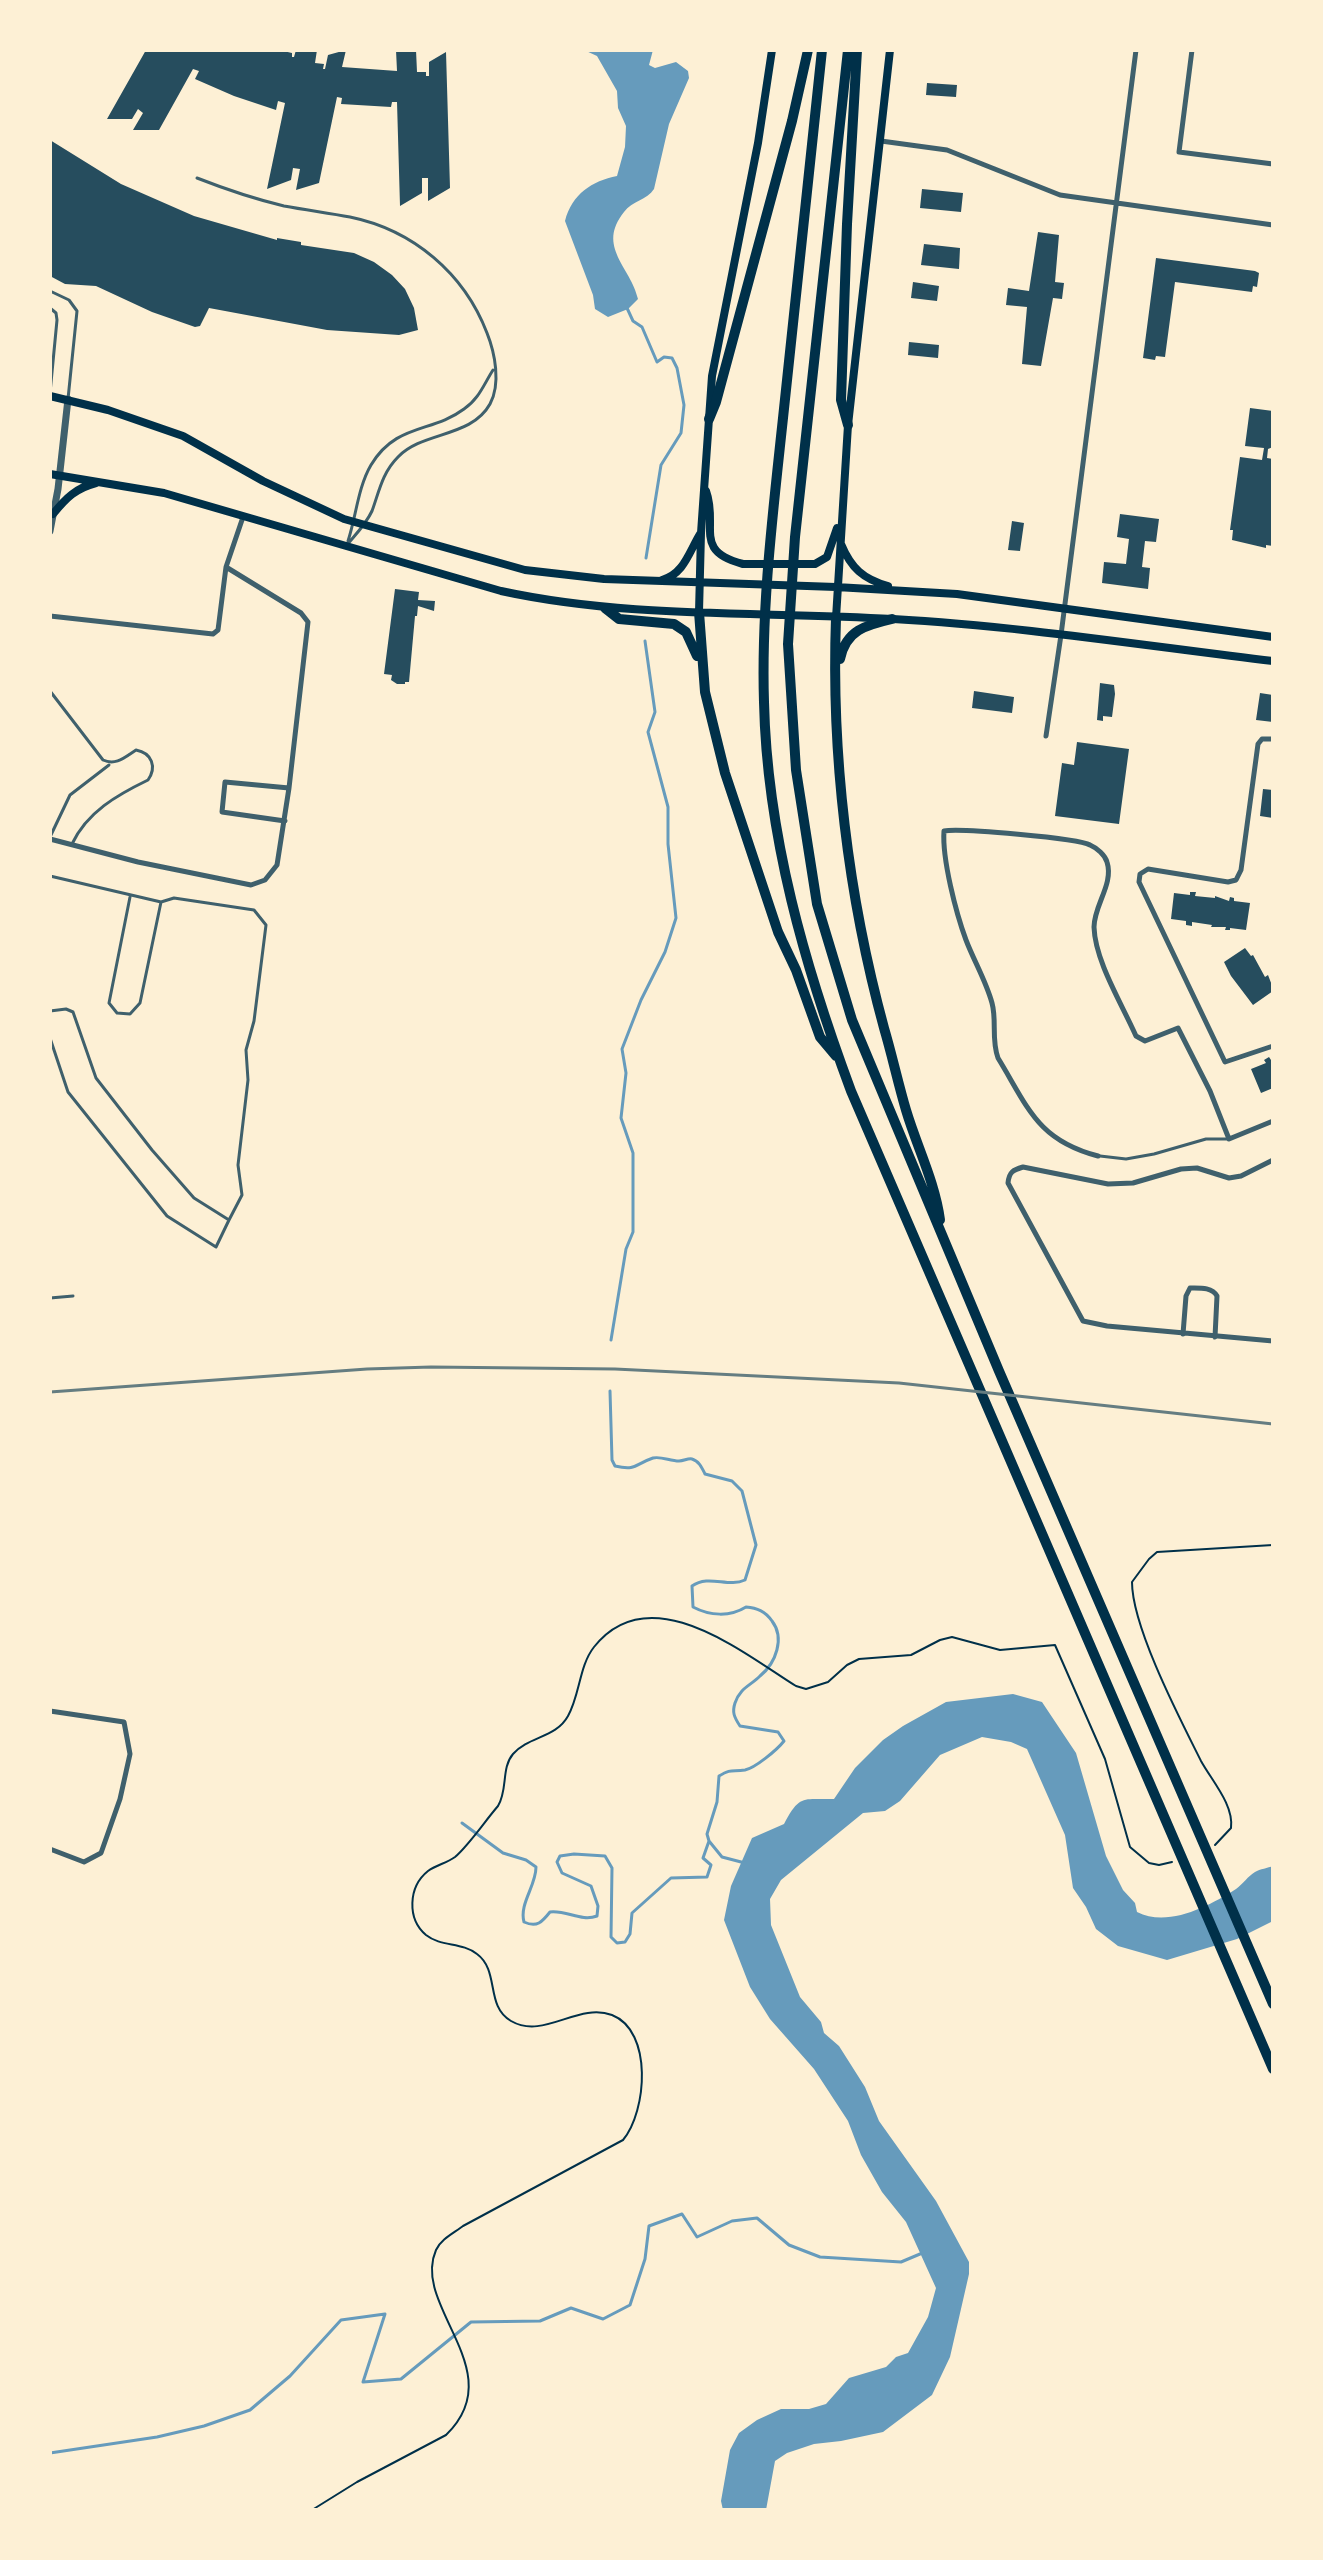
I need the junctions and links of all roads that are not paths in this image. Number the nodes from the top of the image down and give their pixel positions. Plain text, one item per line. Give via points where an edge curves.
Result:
1 (772, 50) edge
2 (808, 50) edge
3 (822, 50) edge
4 (848, 50) edge
5 (857, 50) edge
6 (890, 50) edge
7 (1136, 50) edge
8 (1192, 50) edge
9 (881, 141) junction
10 (1273, 164) edge
11 (197, 178) dead end
12 (1116, 205) junction
13 (1273, 225) edge
14 (50, 291) edge
15 (50, 308) edge
16 (494, 369) junction
17 (50, 396) edge
18 (68, 399) junction
19 (709, 419) junction
20 (848, 425) junction
21 (55, 475) edge
22 (103, 481) junction
23 (704, 487) junction
24 (53, 514) junction
25 (244, 514) junction
26 (840, 519) junction
27 (354, 522) junction
28 (364, 525) junction
29 (50, 531) edge
30 (701, 533) junction
31 (840, 539) junction
32 (347, 545) junction
33 (226, 567) junction
34 (648, 581) junction
35 (699, 583) junction
36 (836, 587) junction
37 (904, 591) junction
38 (605, 608) junction
39 (1065, 608) junction
40 (699, 612) junction
41 (50, 616) edge
42 (836, 618) junction
43 (892, 619) junction
44 (1061, 635) junction
45 (1273, 637) edge
46 (1273, 661) edge
47 (701, 663) junction
48 (836, 685) junction
49 (50, 691) edge
50 (1046, 736) dead end
51 (1273, 739) edge
52 (111, 764) junction
53 (289, 788) junction
54 (285, 821) junction
55 (50, 838) edge
56 (72, 844) junction
57 (50, 876) edge
58 (130, 897) junction
59 (161, 902) junction
60 (50, 1011) edge
61 (50, 1038) edge
62 (1273, 1046) edge
63 (840, 1060) junction
64 (1273, 1121) edge
65 (1229, 1139) junction
66 (1098, 1156) joint
67 (1273, 1160) edge
68 (229, 1220) junction
69 (942, 1234) junction
70 (73, 1296) dead end
71 (50, 1298) edge
72 (1183, 1334) junction
73 (1215, 1337) junction
74 (1273, 1341) edge
75 (50, 1711) edge
76 (50, 1849) edge
77 (1273, 2004) edge
78 (1273, 2069) edge

1 - 19 main road via 712,376
2 - 19 highway
3 - 63 highway via 771,534 764,705 783,860 801,943
4 - 69 highway via 795,537 788,644 796,770 817,904 852,1020
5 - 20 highway via 841,400
6 - 9 main road
7 - 12 street
8 - 10 street via 1179,152
9 - 12 street via 947,150 1060,195
9 - 20 main road
11 - 16 lane via 280,205 375,224 417,244 450,273 476,308
12 - 13 street
12 - 39 street
14 - 18 lane via 69,300 77,311
15 - 17 lane via 57,320
16 - 27 lane via 466,408 409,431 379,455
16 - 28 lane via 496,385 485,412 399,456 384,476
17 - 18 main road
18 - 21 street
18 - 27 main road via 183,436 303,501
19 - 23 main road
20 - 26 main road
21 - 22 main road
21 - 24 street
22 - 24 main road via 81,487
22 - 25 main road
23 - 26 main road via 710,505 709,540 734,562 815,564 831,551
23 - 30 main road
24 - 29 street
25 - 32 main road
25 - 33 street
26 - 31 main road
27 - 28 main road
27 - 32 lane
28 - 32 lane
28 - 34 main road via 525,570
30 - 34 main road via 675,575
30 - 35 main road
31 - 36 main road
31 - 37 main road via 851,564 864,577
32 - 38 main road via 501,591
33 - 41 street via 218,630 213,634
33 - 53 street via 308,622
34 - 35 main road
35 - 36 main road
35 - 40 main road
36 - 37 main road
36 - 42 main road
37 - 39 main road
38 - 40 main road
38 - 47 highway via 619,619 674,624 686,632
39 - 44 street
39 - 45 main road
40 - 42 main road
40 - 47 highway
42 - 43 main road
42 - 48 highway
43 - 44 main road
43 - 48 highway via 863,626 848,637
44 - 46 main road
44 - 50 street
47 - 63 highway via 725,773 778,932 820,1037
48 - 69 highway via 845,815 865,945 906,1111 938,1202
49 - 52 lane
51 - 62 street via 1258,744 1236,880 1148,869 1139,882 1225,1062
52 - 55 lane via 70,795
52 - 56 lane via 140,750 152,762 152,773 92,814
53 - 54 street
53 - 54 street via 225,782 222,812
54 - 56 street via 277,865 265,880 251,885
55 - 56 street
57 - 58 lane
58 - 59 lane
58 - 59 lane via 109,1003 117,1013 130,1014 140,1003
59 - 68 lane via 174,898 254,910 266,925 246,1050 248,1080 238,1165 242,1195
60 - 68 lane via 73,1012 96,1078 194,1198
61 - 68 lane via 68,1092 167,1216 216,1247
63 - 78 highway
64 - 65 street
65 - 66 lane via 1206,1139 1126,1159
65 - 66 street via 1178,1028 1139,1039 1097,950 1096,912 1108,875 1102,854 1070,840 944,831 965,937 995,1017 998,1058 1039,1124 1060,1142
67 - 72 street via 1229,1178 1197,1168 1133,1183 1108,1184 1023,1167 1008,1176 1083,1321
69 - 77 highway
70 - 71 lane
72 - 73 street
72 - 73 street via 1186,1296 1190,1288 1202,1288 1217,1296
73 - 74 street
75 - 76 street via 124,1722 130,1754 101,1853 84,1862

